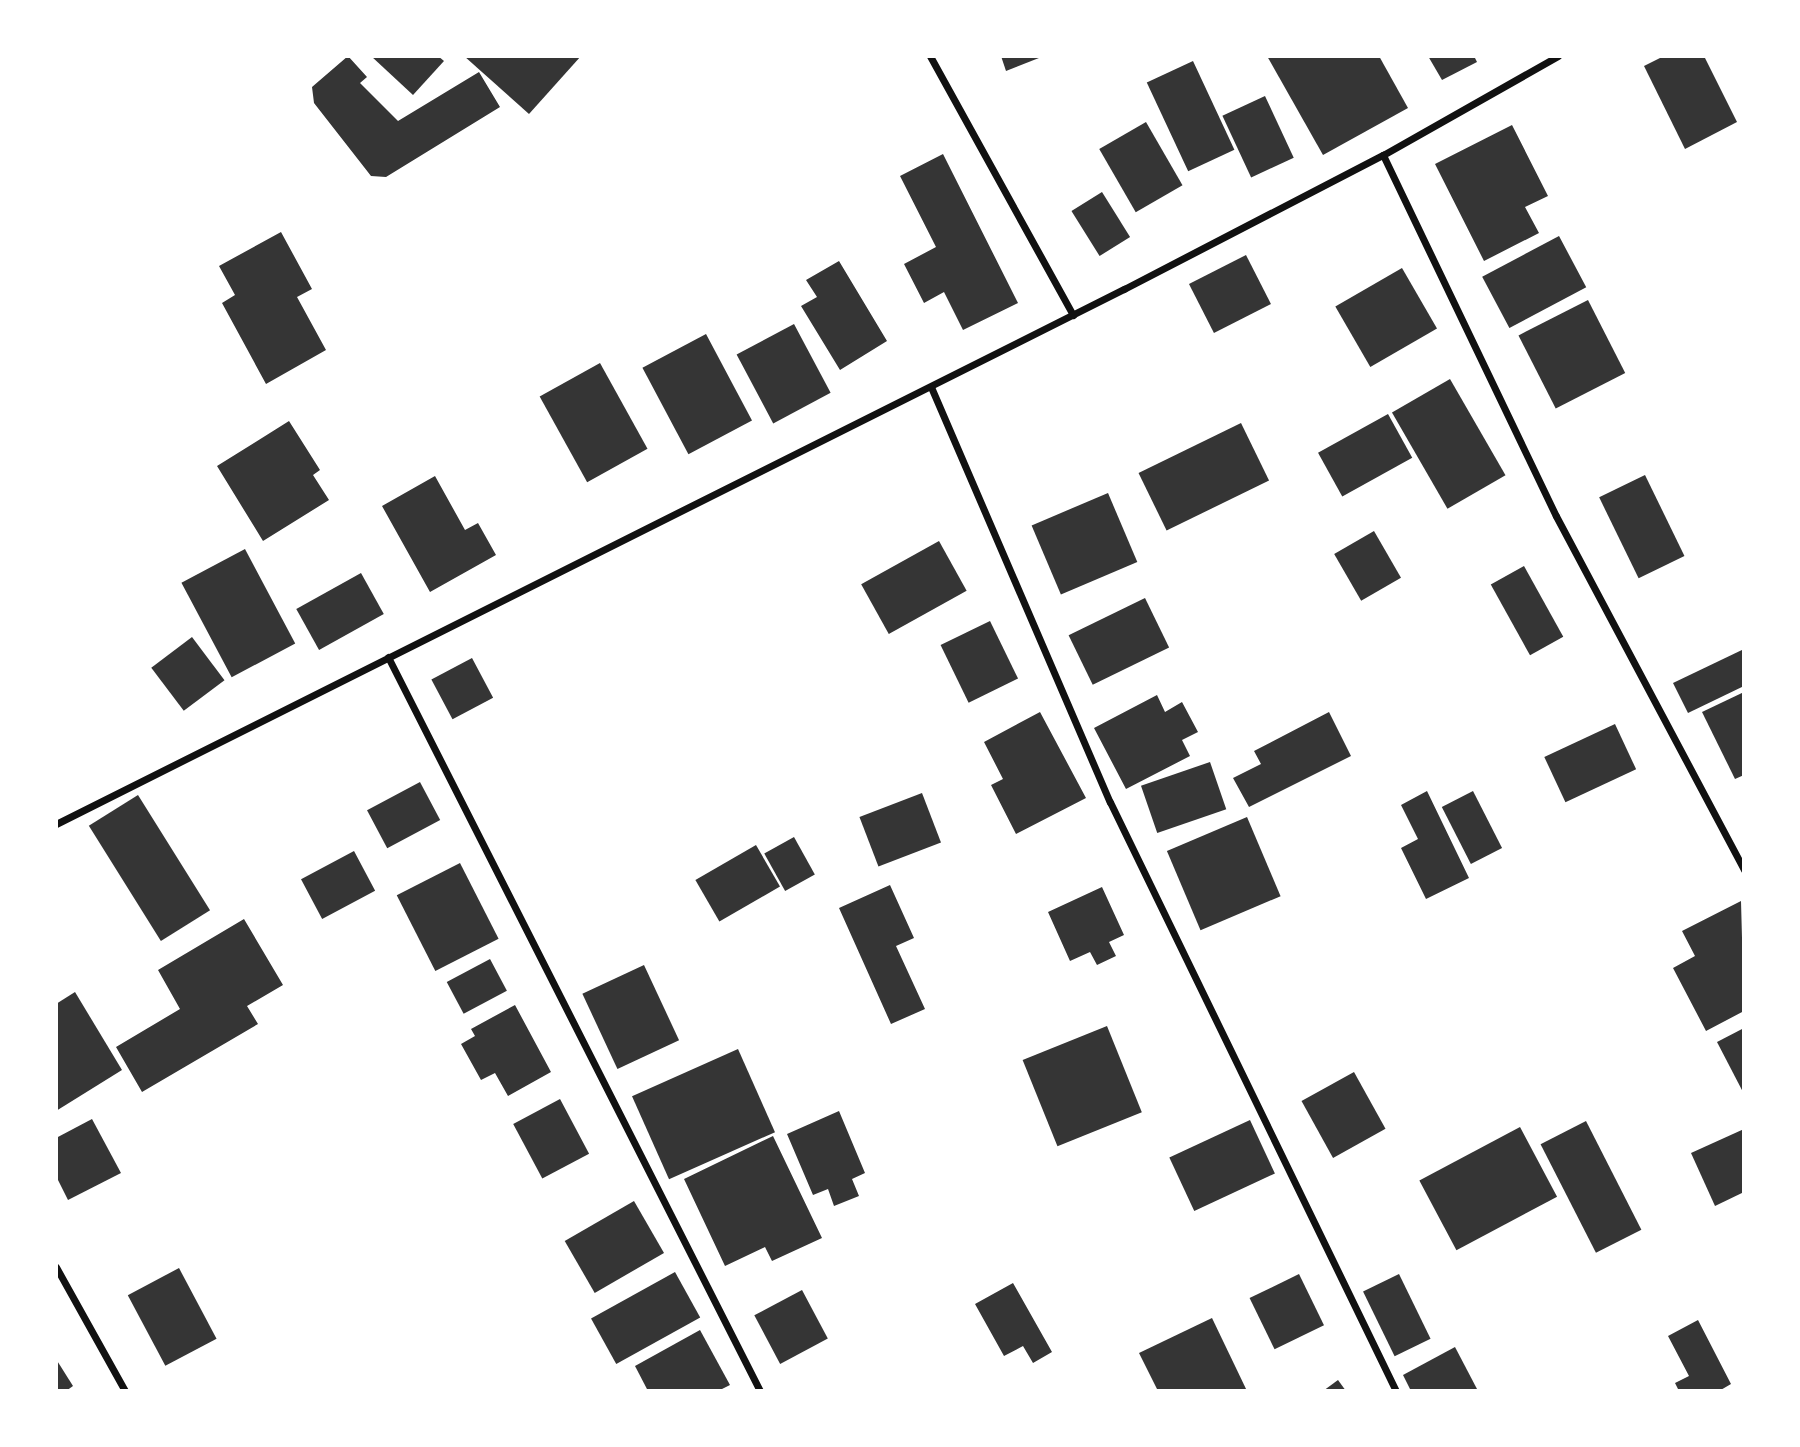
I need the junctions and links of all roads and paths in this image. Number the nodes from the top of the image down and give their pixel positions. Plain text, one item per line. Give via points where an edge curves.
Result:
1 (930, 56) edge
2 (1558, 56) edge
3 (1382, 155) junction
4 (1073, 314) junction
5 (931, 387) junction
6 (388, 657) junction
7 (56, 824) edge
8 (1744, 870) edge
9 (56, 1267) edge
10 (125, 1391) edge
11 (760, 1391) edge
12 (1396, 1391) edge

1 - 4 street
2 - 3 street
3 - 4 street
3 - 8 street via 1556,516
4 - 5 street
5 - 6 street
5 - 12 street via 983,517 1110,802
6 - 7 street
6 - 11 street
9 - 10 street

